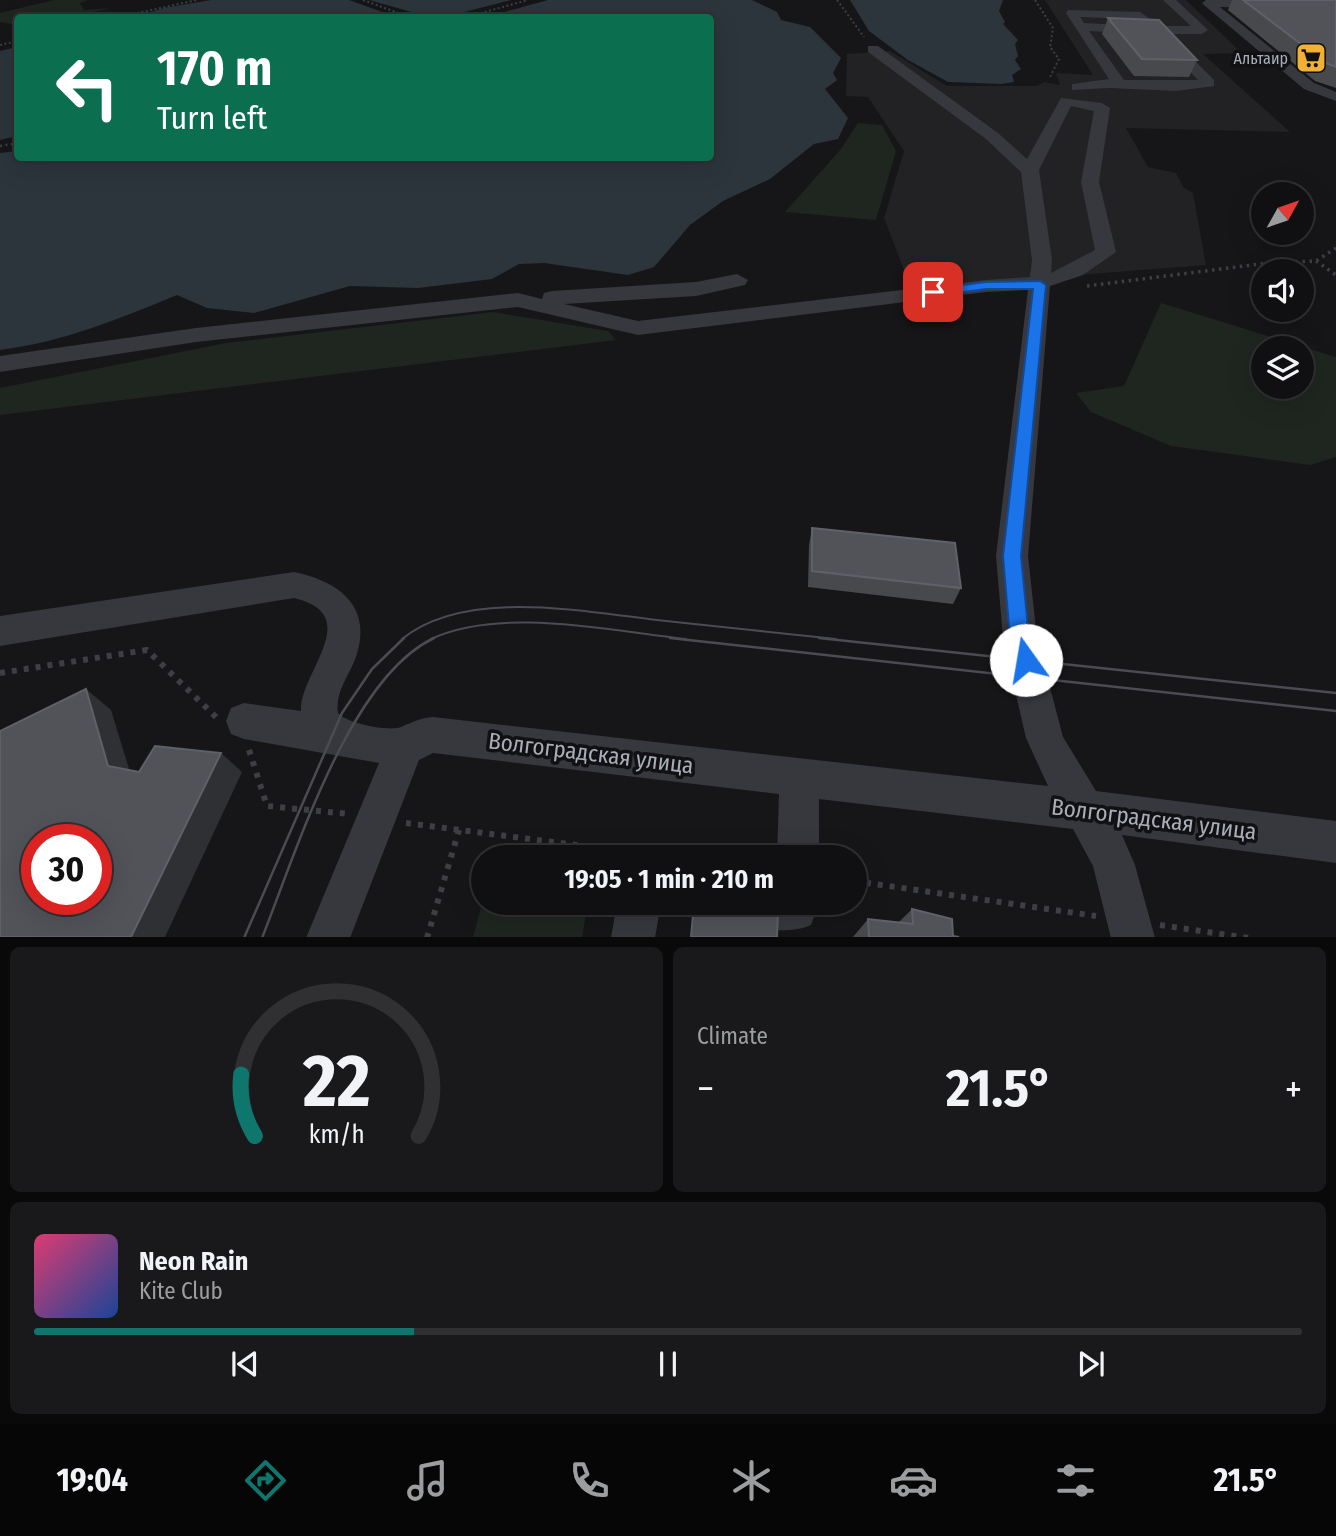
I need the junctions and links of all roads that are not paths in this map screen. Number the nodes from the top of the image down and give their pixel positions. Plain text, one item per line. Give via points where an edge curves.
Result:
1 (1169, 0) edge
2 (1331, 0) edge
3 (1157, 30) junction
4 (873, 49) road end
5 (1118, 83) junction
6 (1077, 87) dead end
7 (1334, 97) dead end
8 (1030, 170) junction
9 (737, 280) dead end
10 (1040, 285) junction
11 (518, 300) junction
12 (0, 364) edge
13 (0, 631) edge
14 (236, 729) road end
15 (331, 734) junction
16 (405, 747) junction
17 (799, 778) junction
18 (1085, 810) junction
19 (1336, 842) edge
20 (798, 845) edge
21 (637, 915) edge
22 (1131, 929) edge
23 (328, 937) edge
24 (633, 937) edge

1 - 3 street via 1202,30
2 - 7 street via 1332,5 1208,3 1309,86
3 - 5 street via 1080,27
3 - 5 street via 1209,83
4 - 8 street via 992,136
5 - 6 street
8 - 10 street via 1042,260
8 - 10 street via 1066,101 1102,108 1090,182 1106,252
9 - 11 street via 696,289
10 - 11 street via 986,286 638,327
10 - 18 street via 1012,556 1020,638 1045,738
11 - 12 street via 196,335
13 - 15 street via 294,585 316,588 332,600 342,618 341,650 318,705 321,721
14 - 15 street
15 - 16 street
16 - 17 street, Волгоградская улица via 418,737 433,735
16 - 23 street
17 - 18 street, Волгоградская улица
17 - 20 street
18 - 19 street, Волгоградская улица
18 - 22 street via 1114,865
21 - 24 street

